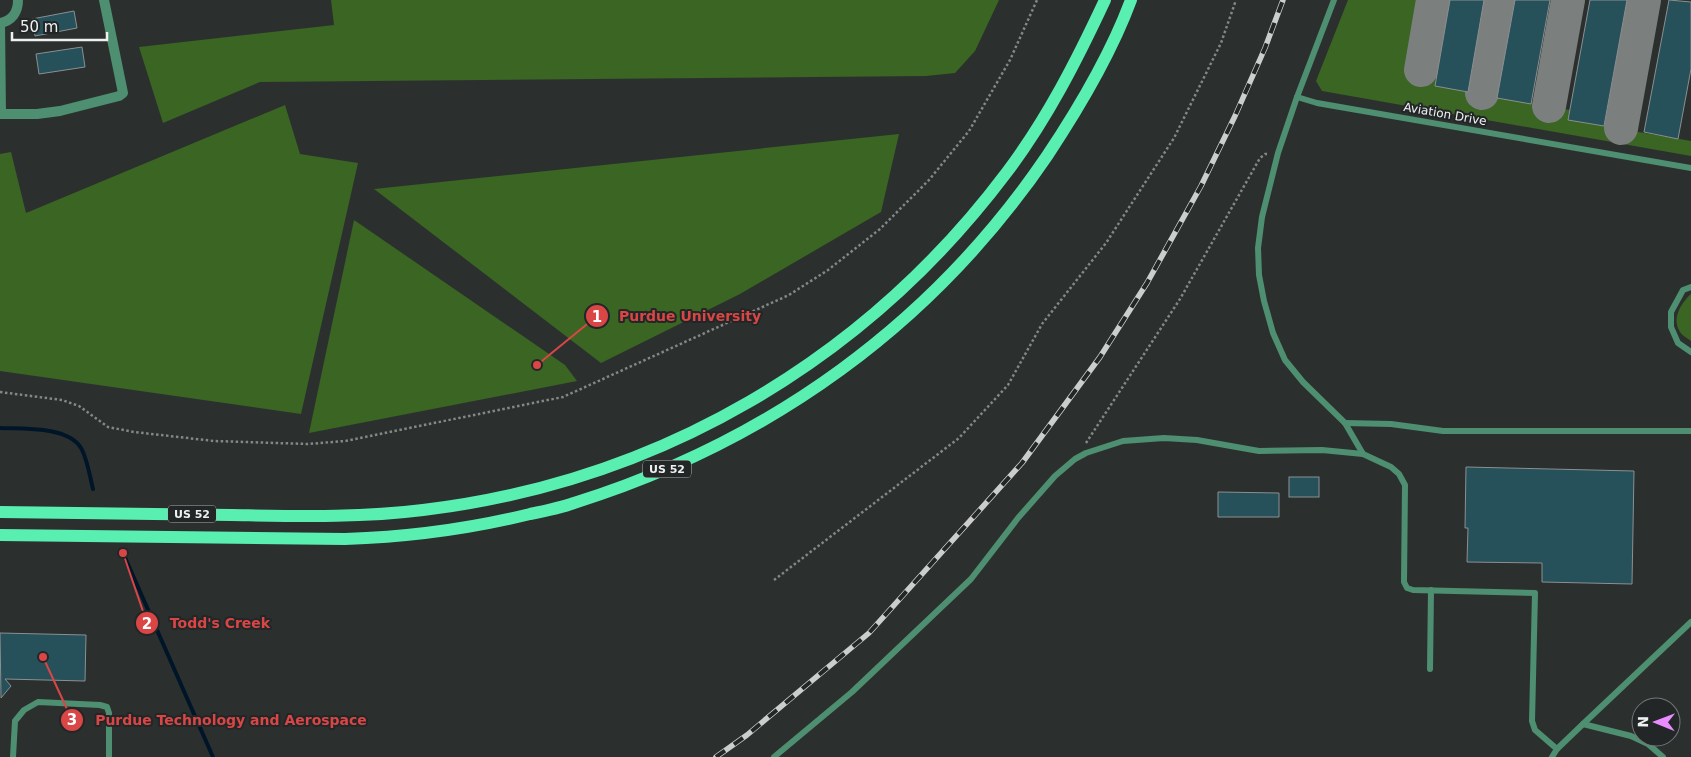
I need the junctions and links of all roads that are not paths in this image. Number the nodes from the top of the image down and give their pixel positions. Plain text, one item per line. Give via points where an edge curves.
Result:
1 (18, 0) edge
2 (104, 0) edge
3 (1105, 0) edge
4 (1131, 0) edge
5 (1334, 0) edge
6 (0, 23) edge
7 (1297, 97) junction
8 (1, 114) edge
9 (1691, 168) edge
10 (1691, 287) edge
11 (1691, 352) edge
12 (1345, 423) junction
13 (1691, 431) edge
14 (1363, 454) junction
15 (0, 512) edge
16 (0, 536) edge
17 (1431, 590) junction
18 (1691, 622) edge
19 (1430, 669) dead end
20 (1583, 724) junction
21 (1557, 749) junction
22 (13, 757) edge
23 (109, 757) edge
24 (774, 757) edge
25 (1552, 757) edge
26 (1662, 757) edge

1 - 6 street via 16,13
2 - 8 street via 123,93 60,111
3 - 15 main road, US 52 via 1077,61 1044,119 1008,171 921,272 816,360 708,426 656,449 569,480 489,500 422,510 344,516
4 - 16 main road, US 52 via 1098,71 1025,187 979,245 932,293 880,340 823,383 770,417 664,471 573,504 491,524 387,538
5 - 7 lane
6 - 8 street
7 - 9 lane, Aviation Drive
7 - 12 lane via 1278,153 1262,217 1259,275 1273,334 1285,360
10 - 11 lane via 1683,290 1671,312 1671,327 1678,343
12 - 13 lane via 1391,424 1443,431
12 - 14 lane
14 - 17 lane via 1400,474 1405,485 1404,582 1413,590
14 - 24 lane via 1322,450 1259,451 1164,438 1123,441 1086,453 1055,476 971,579 852,692
17 - 19 lane
17 - 21 lane via 1535,593 1532,720 1535,730
18 - 20 lane
20 - 21 lane
20 - 26 lane via 1631,736 1648,744
21 - 25 lane
22 - 23 lane via 15,721 24,710 38,702 107,707

